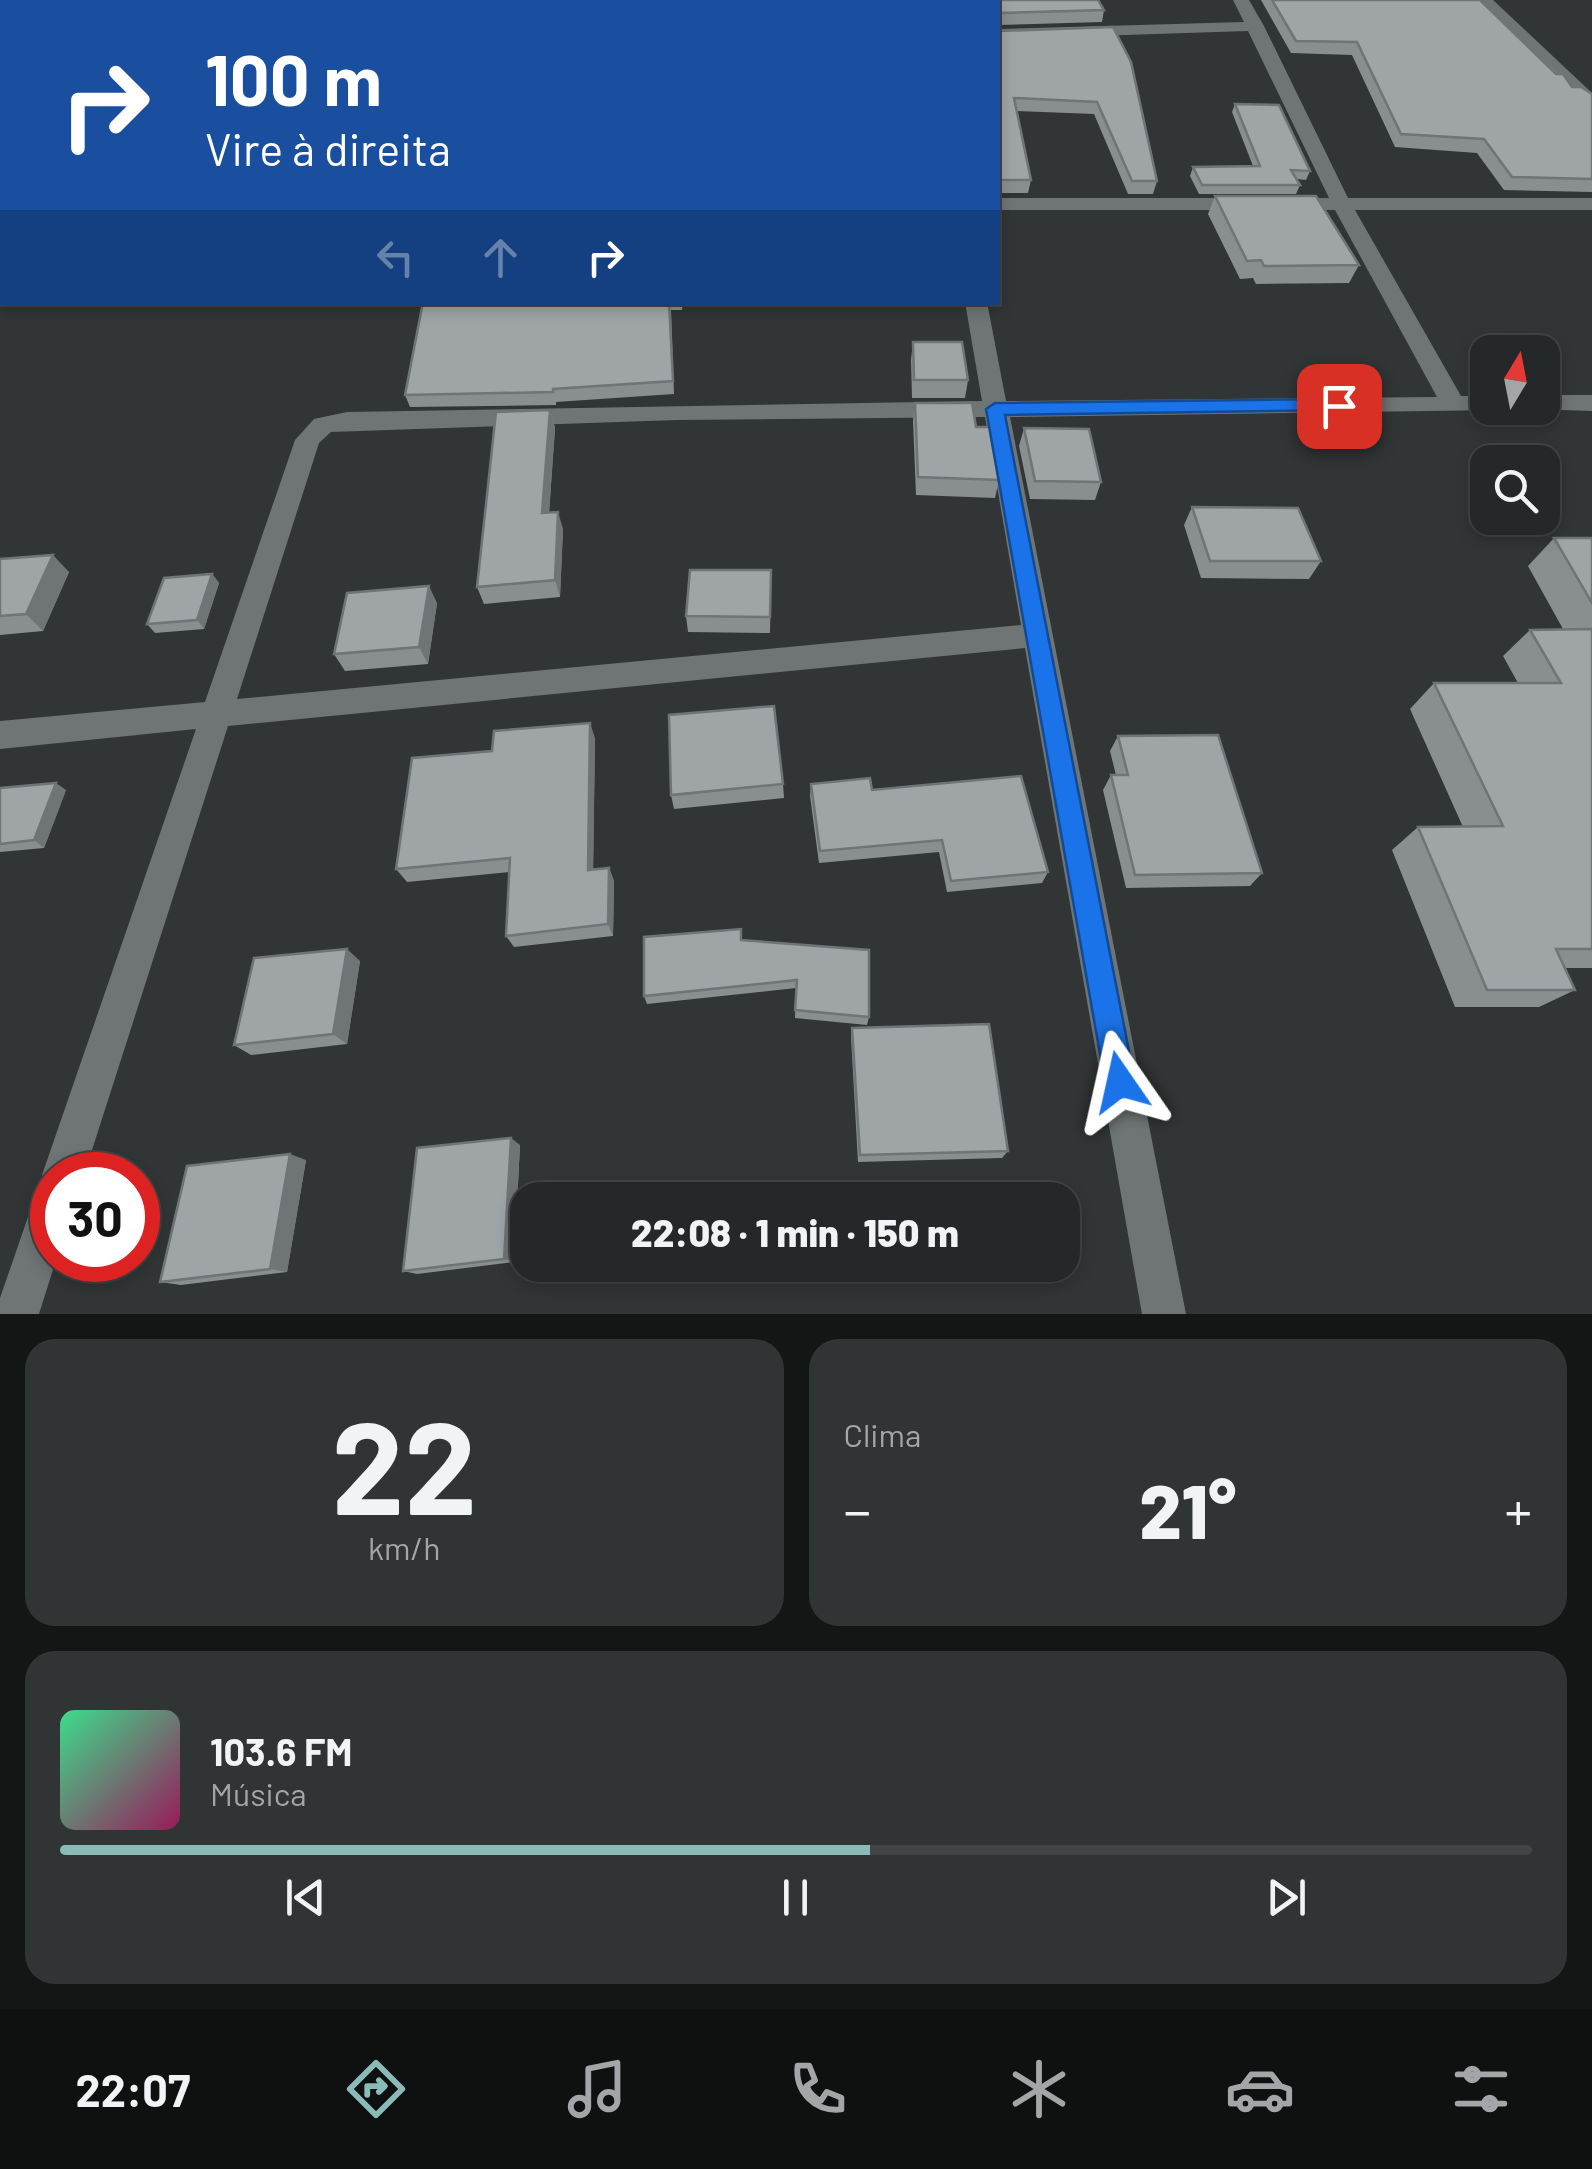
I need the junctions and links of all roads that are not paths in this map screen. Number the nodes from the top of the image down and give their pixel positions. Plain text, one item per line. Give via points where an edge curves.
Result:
1 (1241, 0) edge
2 (1484, 0) edge
3 (1256, 26) junction
4 (1000, 34) edge
5 (1592, 103) edge
6 (1340, 201) junction
7 (1000, 204) edge
8 (1592, 204) edge
9 (977, 305) edge
10 (1592, 403) edge
11 (1454, 404) junction
12 (1470, 404) edge
13 (1560, 404) edge
14 (995, 409) junction
15 (1036, 635) junction
16 (215, 717) junction
17 (0, 735) edge
18 (71, 1152) edge
19 (30, 1274) edge
20 (17, 1314) edge
21 (1164, 1314) edge

1 - 3 street
2 - 5 street
3 - 4 street
3 - 6 street
6 - 7 street
6 - 8 street
6 - 11 street
9 - 14 street
10 - 13 street
11 - 12 street
11 - 14 street
14 - 15 street
14 - 16 street via 323,425 308,440
15 - 16 street
15 - 21 street
16 - 17 street
16 - 18 street
19 - 20 street

